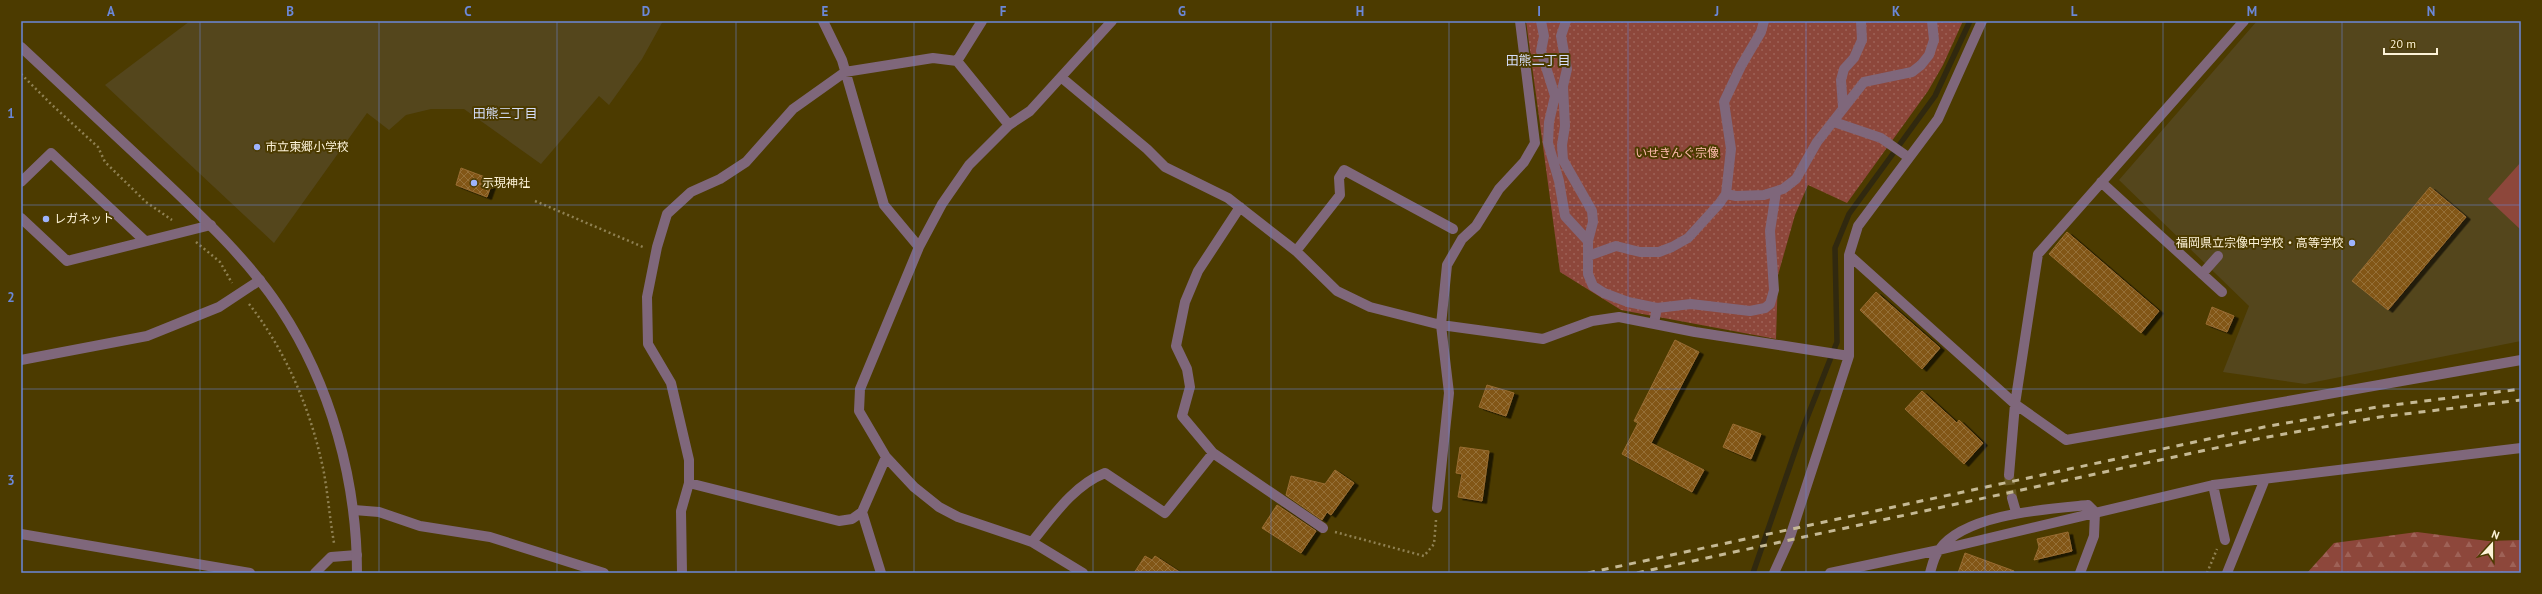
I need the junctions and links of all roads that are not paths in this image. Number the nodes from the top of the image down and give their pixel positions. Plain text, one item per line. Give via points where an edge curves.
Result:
1 (823, 21) edge
2 (982, 21) edge
3 (1112, 21) edge
4 (1520, 21) edge
5 (1541, 21) edge
6 (1566, 21) edge
7 (1764, 21) edge
8 (1861, 21) edge
9 (1932, 21) edge
10 (1982, 21) edge
11 (2244, 21) edge
12 (21, 47) edge
13 (957, 61) junction
14 (844, 72) junction
15 (1062, 78) junction
16 (1560, 92) junction
17 (1843, 106) junction
18 (1834, 122) junction
19 (1009, 125) junction
20 (1908, 157) junction
21 (21, 182) edge
22 (2101, 182) junction
23 (1776, 192) junction
24 (1726, 194) junction
25 (1240, 207) junction
26 (21, 218) edge
27 (211, 225) junction
28 (1453, 229) dead end
29 (145, 241) junction
30 (1588, 241) junction
31 (919, 247) junction
32 (1296, 251) junction
33 (1849, 254) junction
34 (1588, 256) junction
35 (2218, 256) dead end
36 (2202, 274) junction
37 (260, 280) junction
38 (2222, 292) dead end
39 (1657, 308) junction
40 (1654, 323) junction
41 (1441, 325) junction
42 (1849, 356) junction
43 (21, 360) edge
44 (2521, 360) edge
45 (2015, 404) junction
46 (2521, 448) edge
47 (1213, 453) junction
48 (886, 457) junction
49 (2010, 475) tunnel mouth
50 (2265, 479) junction
51 (689, 483) junction
52 (2213, 485) junction
53 (2012, 498) tunnel mouth
54 (1437, 508) road end
55 (354, 510) junction
56 (862, 512) junction
57 (2016, 512) junction
58 (2095, 512) junction
59 (1323, 528) road end
60 (21, 534) edge
61 (2224, 540) road end
62 (1032, 542) junction
63 (1939, 550) junction
64 (357, 555) junction
65 (1069, 568) edge
66 (250, 573) edge
67 (315, 573) edge
68 (357, 573) edge
69 (604, 573) edge
70 (682, 573) edge
71 (881, 573) edge
72 (1083, 573) edge
73 (1774, 573) edge
74 (1830, 573) edge
75 (1930, 573) edge
76 (2080, 573) edge
77 (2228, 573) edge

1 - 14 street via 842,60
2 - 13 street
3 - 15 street
4 - 41 street via 1535,143 1524,162 1499,189 1476,226 1462,240 1447,265
5 - 16 street via 1544,36 1541,51 1550,84
6 - 16 street via 1561,36 1568,69
7 - 24 street via 1761,32 1724,102 1731,149
8 - 17 street via 1862,40 1854,58 1844,69 1841,80
9 - 17 street via 1934,40 1929,55 1921,65 1912,72 1864,82
10 - 20 street via 1938,118
11 - 22 street
12 - 27 street
13 - 14 street via 934,58
13 - 19 street
14 - 31 street via 884,205
14 - 51 street via 793,109 746,162 720,179 691,192 667,214 647,297 648,344 671,383 689,460
15 - 19 street via 1030,111
15 - 25 street via 1148,149 1165,167 1228,198
16 - 30 street via 1564,160 1592,211 1593,222
16 - 30 street via 1549,122 1548,143 1559,181 1565,216
17 - 18 street
18 - 20 street via 1881,138
18 - 23 street via 1817,142 1796,179
19 - 31 street via 969,165 942,204
20 - 33 street via 1858,226
21 - 29 street via 51,153
22 - 36 street
22 - 45 street via 2038,254
23 - 24 street via 1754,197
23 - 39 street via 1770,231 1774,290 1770,304 1765,308 1750,311 1691,304
24 - 34 street via 1705,222 1688,238 1672,247 1659,252 1640,252 1616,246
25 - 32 street
25 - 47 street via 1198,271 1185,302 1176,346 1187,369 1190,387 1182,416
26 - 29 street via 67,261
27 - 29 street
27 - 37 street
28 - 32 street via 1344,170 1339,178 1340,195
30 - 34 street
31 - 48 street via 860,390 859,411
32 - 41 street via 1338,290 1370,307
33 - 42 street
33 - 45 street
34 - 39 street via 1588,274 1593,286 1628,302
35 - 36 street
36 - 38 street
37 - 43 street via 220,307 147,336
37 - 55 street via 304,348 324,395 342,451
39 - 40 street
40 - 41 street via 1619,317 1592,321 1543,339
40 - 42 street via 1695,332
41 - 54 street via 1449,393
42 - 73 street via 1789,540
44 - 45 street via 2066,440
45 - 49 street
46 - 50 street
47 - 59 street
47 - 62 street via 1165,513 1105,473 1091,478 1075,493
48 - 56 street
48 - 62 street via 914,487 939,507 958,517
50 - 52 street
50 - 77 street
51 - 56 street via 839,521 852,519
51 - 70 street via 681,511
52 - 58 street
52 - 61 street
53 - 57 street
55 - 64 street
55 - 69 street via 379,512 420,526 490,537
56 - 71 street
57 - 58 street via 2088,505
57 - 63 street via 1960,532
58 - 63 street
58 - 76 street via 2094,536
60 - 66 street
62 - 65 street
63 - 74 street
63 - 75 street
64 - 67 street via 332,557
64 - 68 street
65 - 72 street

